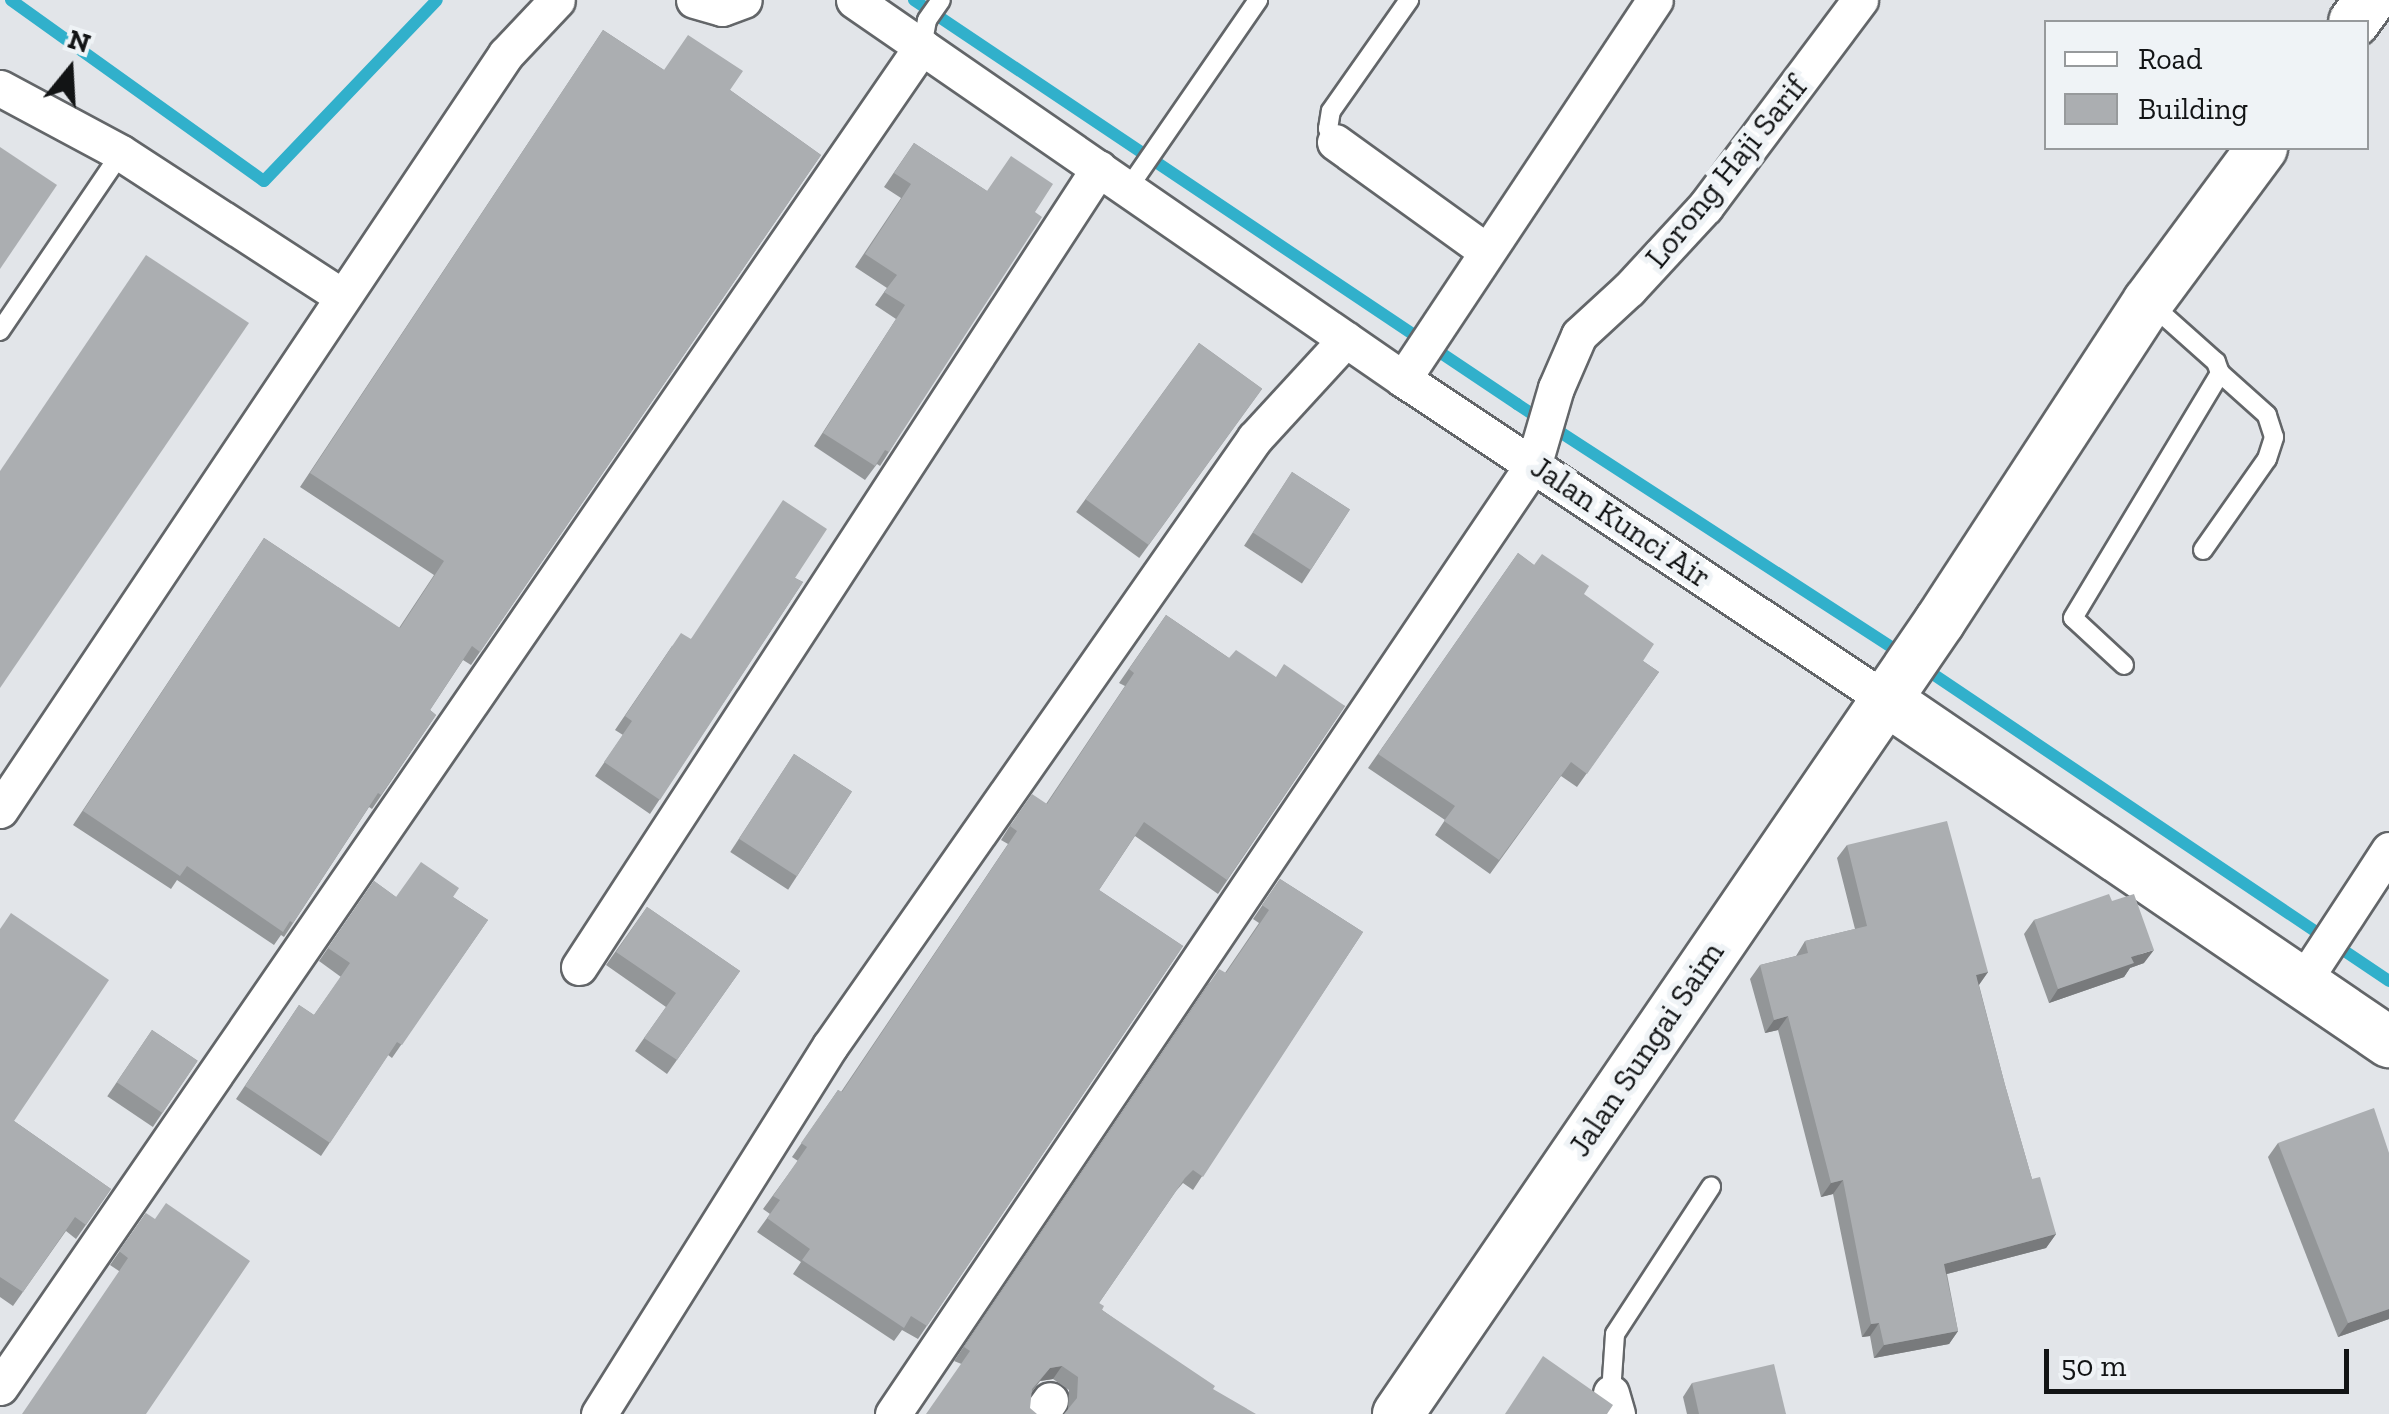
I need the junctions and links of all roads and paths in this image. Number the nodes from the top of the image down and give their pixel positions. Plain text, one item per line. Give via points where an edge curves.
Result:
1 (557, 0) edge
2 (694, 0) edge
3 (744, 0) edge
4 (854, 0) edge
5 (941, 0) edge
6 (1258, 0) edge
7 (1409, 0) edge
8 (1656, 0) edge
9 (1860, 0) edge
10 (925, 33) junction
11 (0, 88) edge
12 (1335, 142) joint
13 (2261, 150) edge
14 (120, 153) junction
15 (1123, 176) junction
16 (1486, 251) junction
17 (342, 296) junction
18 (2148, 302) junction
19 (0, 330) edge
20 (1346, 339) junction
21 (1410, 367) junction
22 (2220, 373) junction
23 (1538, 449) junction
24 (2203, 550) dead end
25 (2124, 665) dead end
26 (1890, 692) junction
27 (0, 810) edge
28 (2389, 850) edge
29 (579, 967) dead end
30 (2311, 970) junction
31 (2389, 1042) edge
32 (1711, 1188) dead end
33 (0, 1387) edge
34 (1614, 1404) edge
35 (599, 1414) edge
36 (893, 1414) edge
37 (1398, 1414) edge

1 - 17 street via 506,54
2 - 3 street via 722,8
4 - 10 street, Jalan Kunci Air
5 - 10 lane
6 - 15 lane via 1179,120
7 - 12 lane via 1331,111 1328,129
8 - 16 street
9 - 23 street, Lorong Haji Sarif via 1705,207 1579,335
10 - 15 street, Jalan Kunci Air
10 - 33 street
11 - 14 street
12 - 16 street
13 - 18 street, Jalan Sungai Saim
14 - 17 street
14 - 19 lane
15 - 20 street, Jalan Kunci Air
15 - 29 street
16 - 21 street
17 - 27 street
18 - 22 lane via 2216,362
18 - 26 street, Jalan Sungai Saim
20 - 21 street, Jalan Kunci Air
20 - 35 street via 1256,438 830,1046
21 - 23 street, Jalan Kunci Air
22 - 24 lane via 2267,415 2274,437 2267,458
22 - 25 lane via 2073,618
23 - 26 street, Jalan Kunci Air
23 - 36 street, Lorong Haji Sarif
26 - 30 street, Jalan Kunci Air
26 - 37 street, Jalan Sungai Saim
28 - 30 street
30 - 31 street, Jalan Kunci Air
32 - 34 lane via 1615,1334

